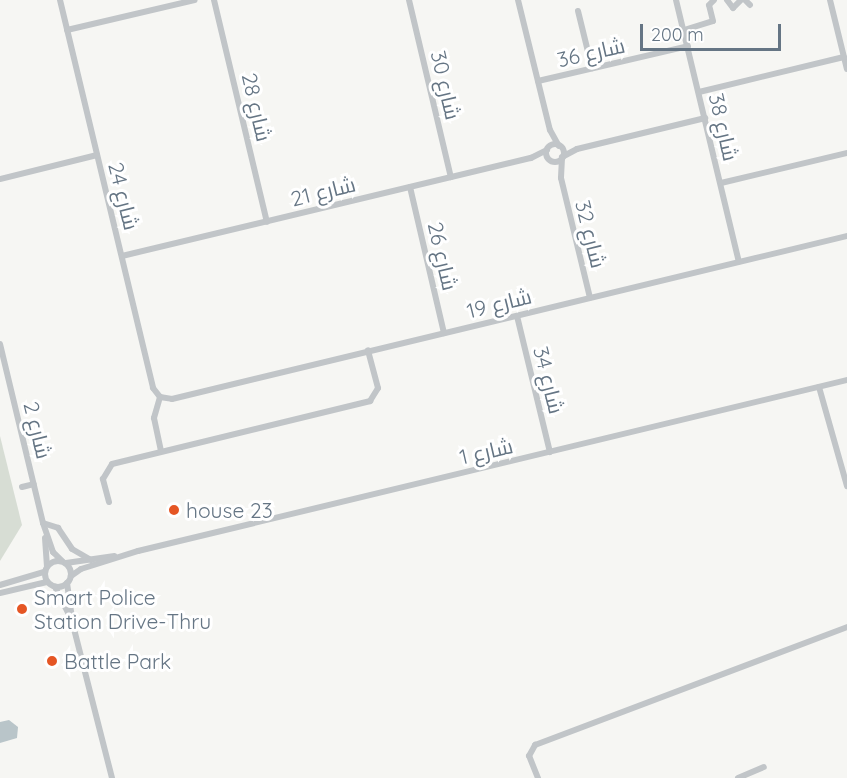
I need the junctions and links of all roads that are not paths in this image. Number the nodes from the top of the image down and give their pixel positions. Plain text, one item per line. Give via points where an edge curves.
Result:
1 (60, 0) edge
2 (195, 0) edge
3 (214, 0) edge
4 (409, 0) edge
5 (518, 0) edge
6 (676, 0) edge
7 (714, 0) edge
8 (727, 0) edge
9 (830, 0) edge
10 (745, 2) edge
11 (578, 11) dead end
12 (67, 30) junction
13 (684, 30) junction
14 (688, 46) junction
15 (844, 57) junction
16 (592, 68) junction
17 (847, 69) edge
18 (538, 81) junction
19 (699, 92) junction
20 (705, 118) junction
21 (550, 130) junction
22 (560, 146) junction
23 (547, 149) junction
24 (578, 149) junction
25 (847, 153) edge
26 (97, 155) junction
27 (531, 158) junction
28 (562, 158) junction
29 (550, 161) junction
30 (451, 177) junction
31 (0, 178) edge
32 (561, 178) junction
33 (721, 183) junction
34 (410, 187) junction
35 (267, 222) junction
36 (847, 236) edge
37 (122, 256) junction
38 (739, 262) junction
39 (590, 298) junction
40 (517, 316) junction
41 (444, 333) junction
42 (0, 344) edge
43 (368, 350) junction
44 (847, 380) edge
45 (819, 387) junction
46 (160, 398) junction
47 (161, 451) junction
48 (550, 452) junction
49 (34, 484) junction
50 (847, 486) edge
51 (22, 487) dead end
52 (109, 502) dead end
53 (43, 523) junction
54 (132, 553) junction
55 (91, 560) junction
56 (64, 562) junction
57 (46, 569) junction
58 (69, 580) junction
59 (47, 582) junction
60 (0, 585) edge
61 (55, 587) junction
62 (0, 593) edge
63 (72, 621) junction
64 (847, 627) edge
65 (764, 768) dead end
66 (112, 778) edge
67 (538, 778) edge
68 (738, 778) edge

1 - 12 street, شارع 24
2 - 12 street
3 - 35 street, شارع 28
4 - 30 street, شارع 30
5 - 18 street
6 - 13 street, شارع 38
7 - 13 street via 709,5 713,21
8 - 10 street via 733,8
9 - 15 street
11 - 16 street
12 - 26 street, شارع 24
13 - 14 street, شارع 38
14 - 16 street, شارع 36
14 - 19 street, شارع 38
15 - 17 street
15 - 19 street
16 - 18 street, شارع 36
18 - 21 street
19 - 20 street, شارع 38
20 - 24 street
20 - 33 street, شارع 38
21 - 22 street
21 - 23 street
22 - 23 street, شارع 21
22 - 24 street
22 - 28 street, شارع 32
23 - 27 street, شارع 21
23 - 29 street
24 - 28 street
25 - 33 street
26 - 31 street
26 - 37 street, شارع 24
27 - 29 street, شارع 21
27 - 30 street, شارع 21
28 - 29 street
28 - 32 street, شارع 32
29 - 32 street, شارع 32
30 - 34 street, شارع 21
32 - 39 street, شارع 32
33 - 38 street, شارع 38
34 - 35 street, شارع 21
34 - 41 street, شارع 26
35 - 37 street, شارع 21
36 - 38 street, شارع 19
37 - 46 street, شارع 24 via 154,390
38 - 39 street, شارع 19
39 - 40 street, شارع 19
40 - 41 street, شارع 19
40 - 48 street, شارع 34
41 - 43 street, شارع 19
42 - 49 street, شارع 2
43 - 46 street, شارع 19 via 172,399
43 - 47 street via 378,388 370,401
44 - 45 street, شارع 1
45 - 48 street, شارع 1
45 - 50 street
46 - 47 street via 154,418
47 - 52 street via 107,468 103,479
48 - 54 street, شارع 1
49 - 51 street
49 - 53 street, شارع 2
53 - 55 street via 58,528 72,549
53 - 56 street, شارع 2 via 53,552
53 - 57 street, شارع 2
54 - 55 street, شارع 1
54 - 58 street, شارع 1 via 81,569
55 - 56 street, شارع 1
56 - 57 street, شارع 1
56 - 58 street, شارع 2
57 - 59 street, شارع 2
57 - 60 street
58 - 61 street, شارع 1
58 - 63 street
59 - 61 street
59 - 62 street
61 - 63 street
63 - 66 street
64 - 67 street via 535,745 529,756
65 - 68 street

